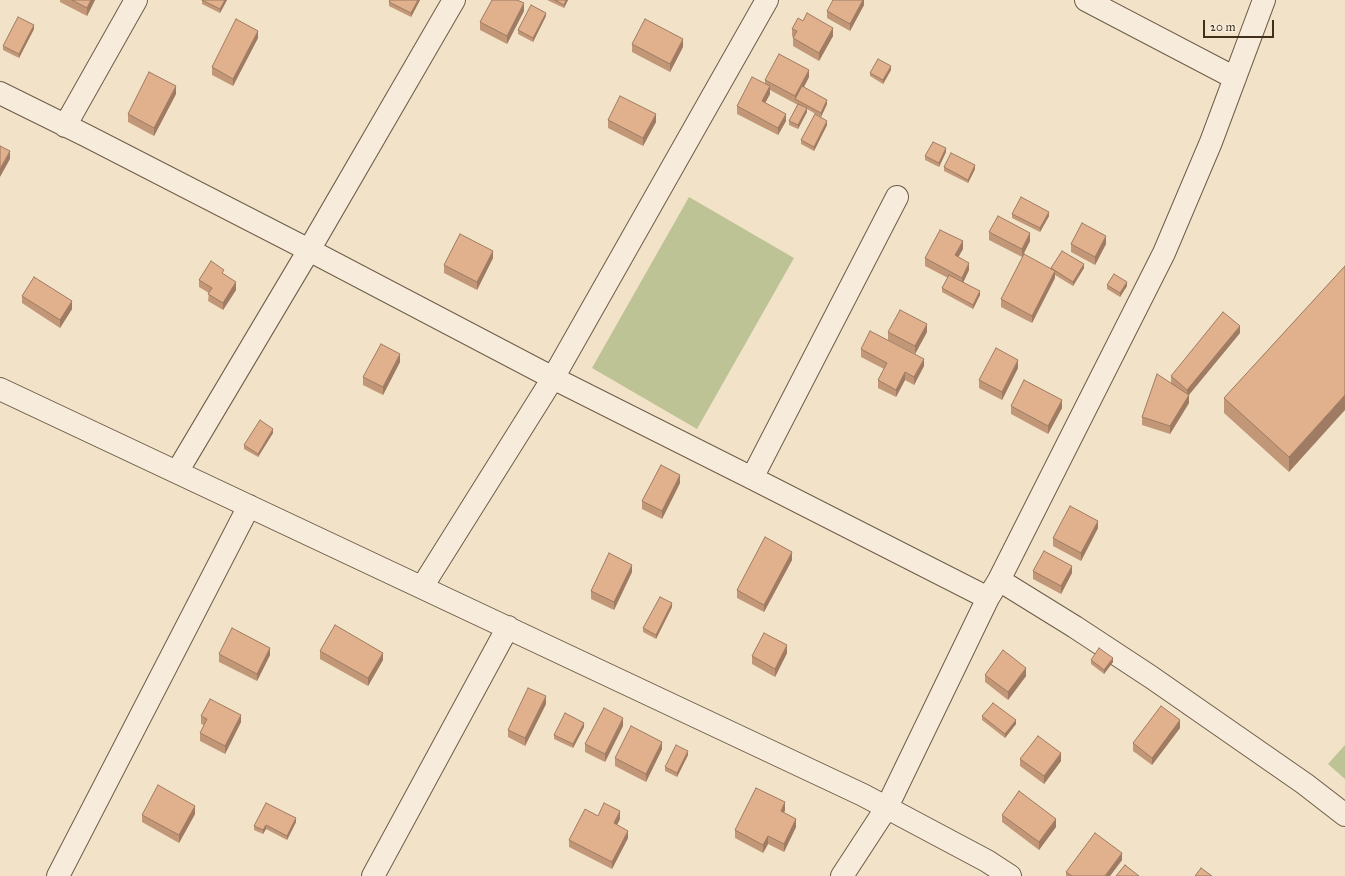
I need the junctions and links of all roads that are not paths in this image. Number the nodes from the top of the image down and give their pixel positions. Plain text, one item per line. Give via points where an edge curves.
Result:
1 (136, 0) edge
2 (454, 0) edge
3 (767, 0) edge
4 (1086, 0) edge
5 (1264, 0) edge
6 (1235, 78) junction
7 (0, 93) edge
8 (65, 126) junction
9 (897, 197) dead end
10 (309, 250) junction
11 (553, 378) junction
12 (1, 392) edge
13 (177, 472) junction
14 (752, 478) junction
15 (249, 506) junction
16 (999, 580) junction
17 (422, 587) junction
18 (988, 598) junction
19 (508, 627) junction
20 (886, 807) junction
21 (1345, 815) edge
22 (58, 876) edge
23 (373, 876) edge
24 (842, 876) edge
25 (1010, 876) edge

1 - 8 street
2 - 10 street
3 - 11 street
4 - 6 street
5 - 6 street
6 - 16 street via 1164,253
7 - 8 street
8 - 10 street
9 - 14 street
10 - 11 street
10 - 13 street
11 - 14 street
11 - 17 street
12 - 13 street
13 - 15 street
14 - 18 street
15 - 17 street
15 - 22 street
16 - 18 street
16 - 21 street via 1151,677 1305,784
17 - 19 street
18 - 20 street
19 - 20 street
19 - 23 street
20 - 24 street
20 - 25 street

